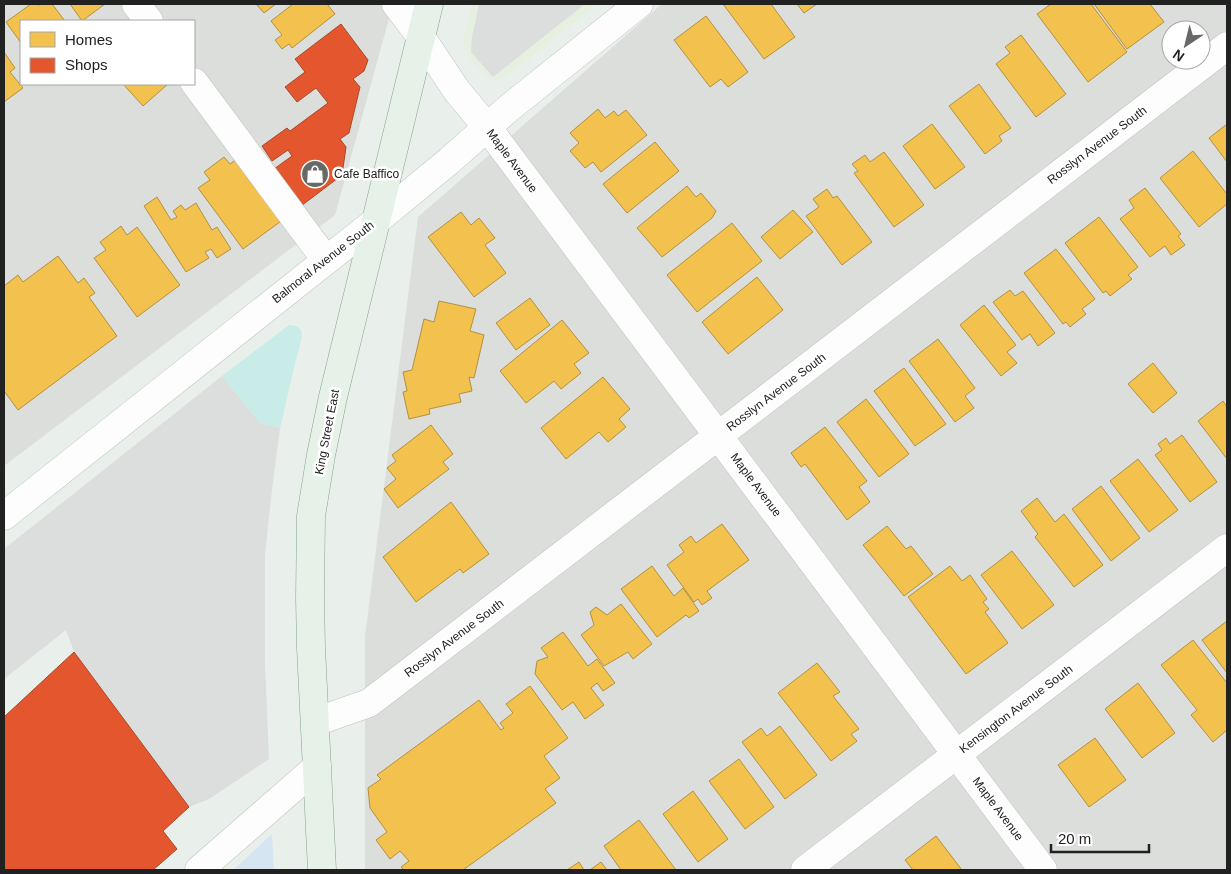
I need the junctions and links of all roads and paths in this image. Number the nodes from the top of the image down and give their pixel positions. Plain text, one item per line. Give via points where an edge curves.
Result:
1 (136, 4) edge
2 (396, 4) edge
3 (429, 4) edge
4 (639, 4) edge
5 (148, 20) edge
6 (421, 37) junction
7 (1227, 46) edge
8 (195, 83) edge
9 (487, 127) junction
10 (376, 221) junction
11 (326, 260) junction
12 (718, 436) junction
13 (4, 516) edge
14 (1227, 548) edge
15 (315, 722) junction
16 (958, 754) junction
17 (317, 767) junction
18 (199, 870) edge
19 (322, 870) edge
20 (805, 870) edge
21 (1044, 870) edge

1 - 5 street
2 - 6 street, Maple Avenue
3 - 6 main road, King Street East
4 - 9 street, Balmoral Avenue South
6 - 9 street, Maple Avenue via 456,91
6 - 10 main road, King Street East
7 - 12 street, Rosslyn Avenue South
8 - 11 street
9 - 10 street, Balmoral Avenue South
9 - 12 street, Maple Avenue
10 - 11 street, Balmoral Avenue South
10 - 15 main road, King Street East via 331,407 311,516 310,618
11 - 13 street, Balmoral Avenue South
12 - 15 street, Rosslyn Avenue South via 368,703
12 - 16 street, Maple Avenue
14 - 16 street, Kensington Avenue South
15 - 17 main road, King Street East
16 - 20 street, Kensington Avenue South
16 - 21 street, Maple Avenue
17 - 18 street
17 - 19 main road, King Street East

